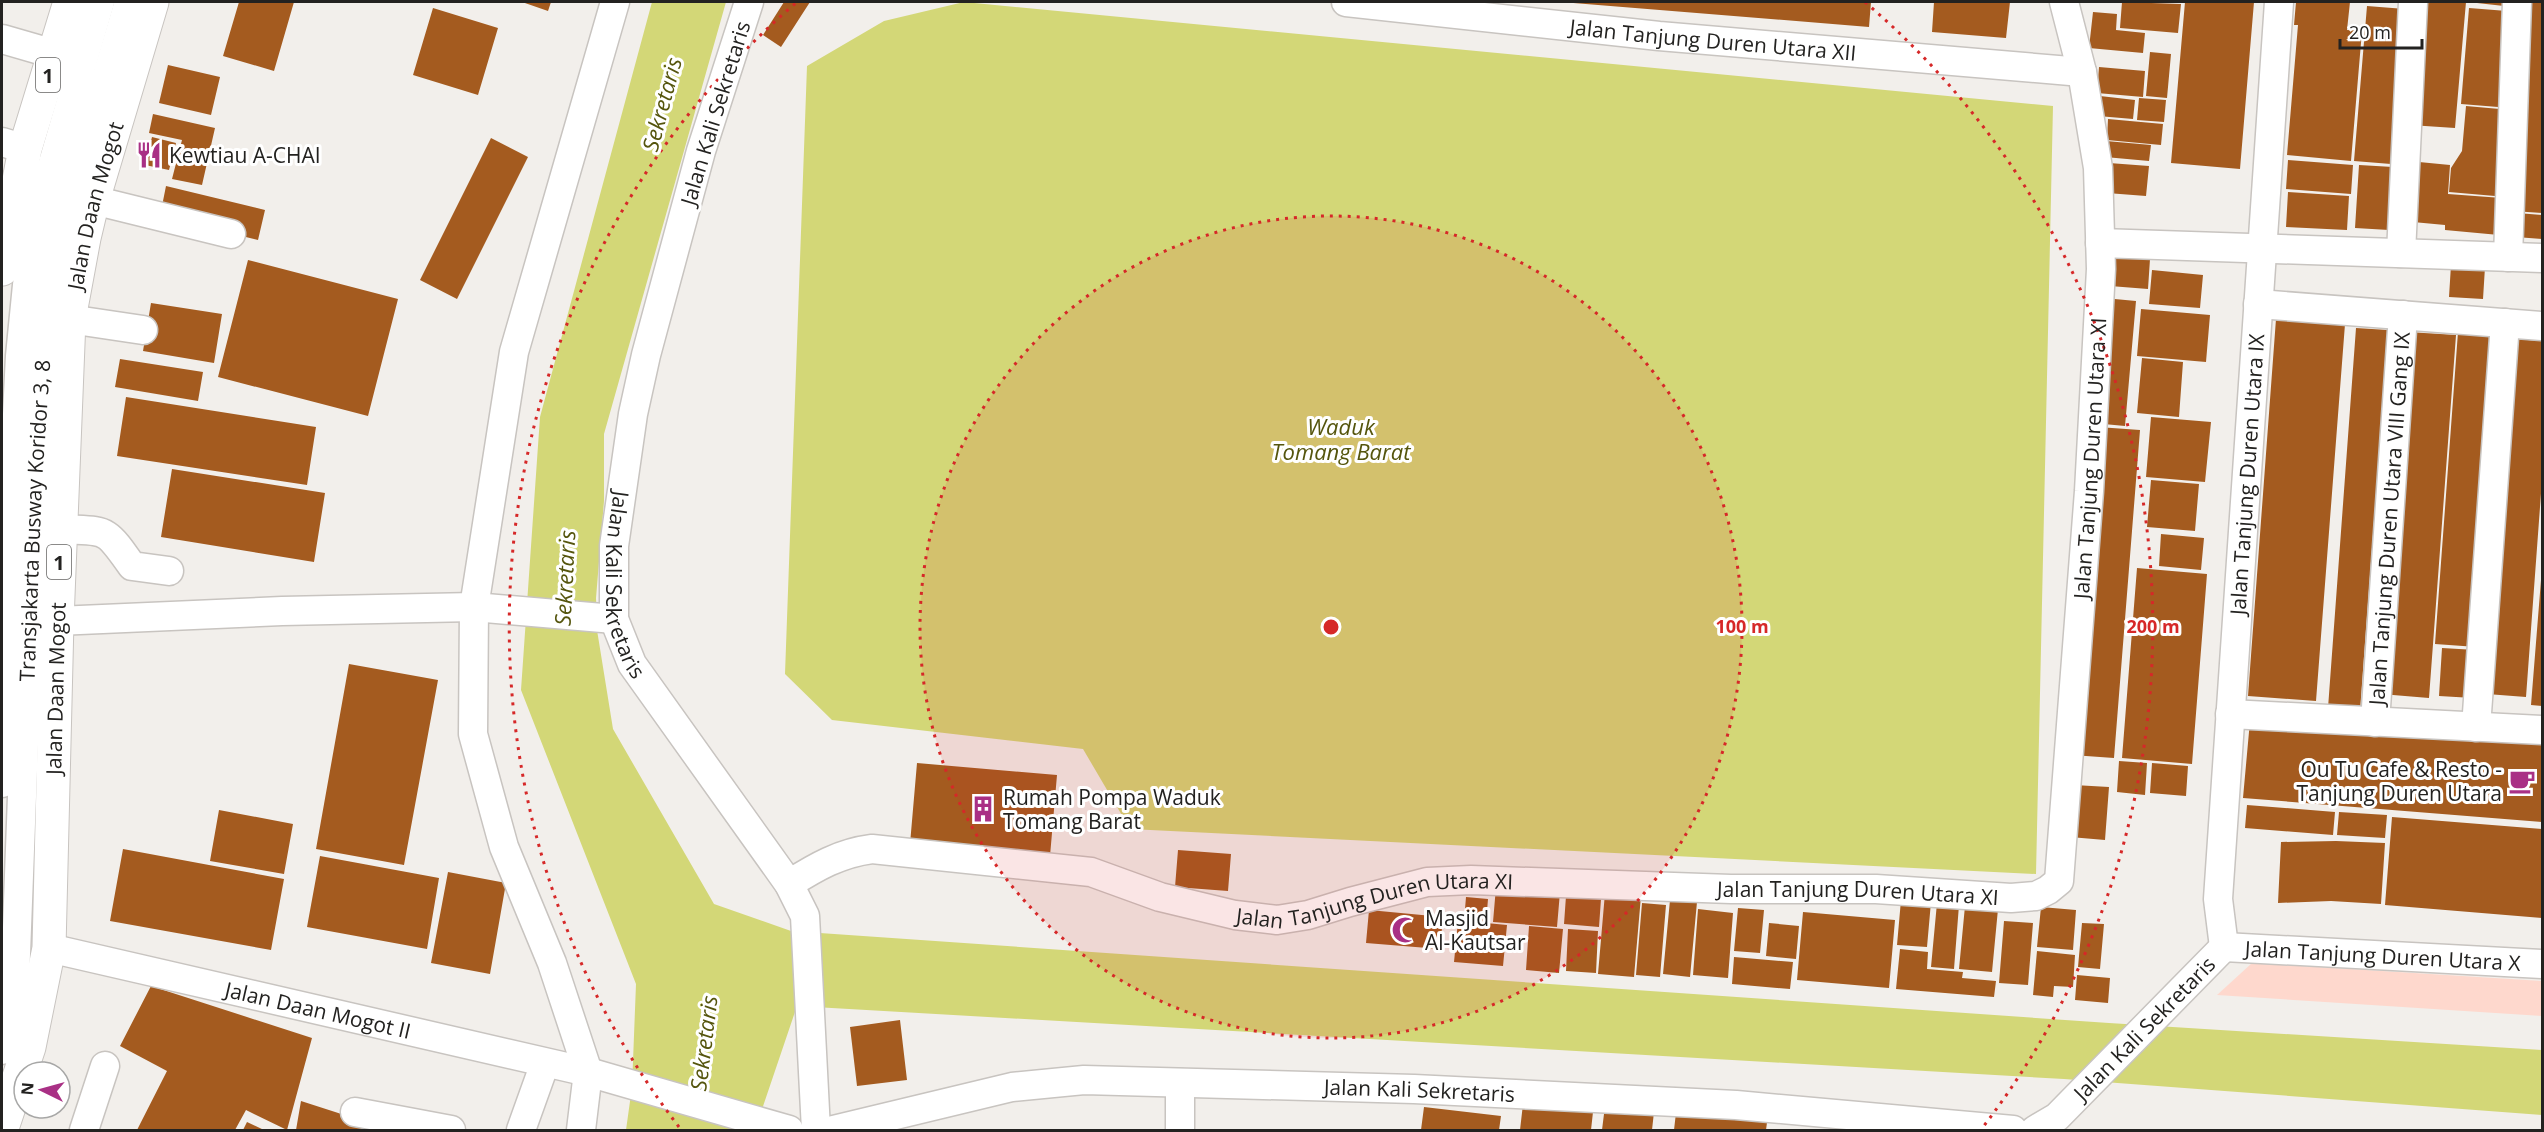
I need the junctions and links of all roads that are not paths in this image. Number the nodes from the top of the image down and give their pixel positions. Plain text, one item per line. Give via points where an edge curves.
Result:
1 (70, 2) edge
2 (100, 2) edge
3 (129, 2) edge
4 (152, 2) edge
5 (615, 2) edge
6 (749, 2) edge
7 (1346, 2) edge
8 (2064, 2) edge
9 (2279, 2) edge
10 (2413, 2) edge
11 (2517, 2) edge
12 (2, 39) edge
13 (54, 54) junction
14 (2082, 72) junction
15 (13, 146) edge
16 (93, 200) junction
17 (231, 234) dead end
18 (2100, 243) junction
19 (2262, 249) junction
20 (2401, 253) junction
21 (2508, 257) junction
22 (2542, 258) edge
23 (2, 268) edge
24 (2258, 304) junction
25 (2403, 315) junction
26 (69, 319) junction
27 (2505, 323) junction
28 (2542, 326) edge
29 (143, 330) dead end
30 (60, 529) junction
31 (169, 571) dead end
32 (474, 607) junction
33 (611, 618) junction
34 (57, 621) junction
35 (2230, 714) junction
36 (2375, 722) junction
37 (2475, 727) junction
38 (2542, 730) edge
39 (2, 783) edge
40 (789, 884) junction
41 (49, 948) junction
42 (2220, 951) junction
43 (2542, 964) edge
44 (2, 1050) edge
45 (545, 1062) junction
46 (105, 1066) dead end
47 (601, 1075) junction
48 (1180, 1083) junction
49 (355, 1112) dead end
50 (2046, 1124) edge
51 (2, 1128) edge
52 (788, 1130) edge
53 (84, 1131) edge
54 (451, 1131) edge
55 (521, 1131) edge
56 (580, 1131) edge
57 (816, 1131) edge
58 (833, 1131) edge
59 (1180, 1131) edge
60 (2013, 1131) edge

1 - 13 highway, 1
2 - 39 street, Transjakarta Busway Koridor 3, 8 via 41,204 27,285 15,434
3 - 44 street, Transjakarta Busway Koridor 3, 8 via 64,219 44,336 34,482 15,980
4 - 16 highway, Jalan Daan Mogot / 1
5 - 32 street via 514,352
6 - 33 street, Jalan Kali Sekretaris via 701,151 637,395 614,546
7 - 14 street, Jalan Tanjung Duren Utara XII via 1659,36
8 - 14 street, Jalan Tanjung Duren Utara XI
9 - 19 street, Jalan Tanjung Duren Utara IX
10 - 20 street
11 - 21 street
12 - 13 street
13 - 15 highway, 1
14 - 18 street, Jalan Tanjung Duren Utara XI via 2098,168
15 - 23 highway, 1
16 - 17 street
16 - 26 highway, Jalan Daan Mogot / 1
18 - 19 street
18 - 40 street, Jalan Tanjung Duren Utara XI via 2089,491 2059,881 2036,896 2012,898 1876,889 1427,882 1277,920 1235,915 1160,897 1091,872 872,849 850,852
19 - 20 street
19 - 24 street, Jalan Tanjung Duren Utara IX
20 - 21 street
21 - 22 street
24 - 25 street
24 - 35 street, Jalan Tanjung Duren Utara IX
25 - 27 street
25 - 36 street, Jalan Tanjung Duren Utara VIII Gang IX
26 - 29 street
26 - 30 highway, Jalan Daan Mogot / 1
27 - 28 street
27 - 37 street
30 - 31 street via 102,531 111,536 132,566
30 - 34 highway, Jalan Daan Mogot / 1
32 - 33 street
32 - 34 street
32 - 47 street via 473,734 504,847
33 - 40 street, Jalan Kali Sekretaris via 632,664
34 - 41 highway, Jalan Daan Mogot / 1
35 - 36 street
35 - 42 street, Jalan Tanjung Duren Utara IX via 2218,899
36 - 37 street
37 - 38 street
40 - 57 street, Jalan Kali Sekretaris via 805,916
41 - 45 street, Jalan Daan Mogot II
41 - 51 highway, Jalan Daan Mogot / 1 via 29,1047
42 - 43 street, Jalan Tanjung Duren Utara X
42 - 50 street, Jalan Kali Sekretaris
45 - 47 street, Jalan Daan Mogot II
45 - 55 street
46 - 53 street
47 - 52 street, Jalan Daan Mogot II
47 - 56 street
48 - 58 street, Jalan Kali Sekretaris via 1084,1080 1012,1087
48 - 59 street
48 - 60 street, Jalan Kali Sekretaris via 1414,1089 1736,1105
49 - 54 street

